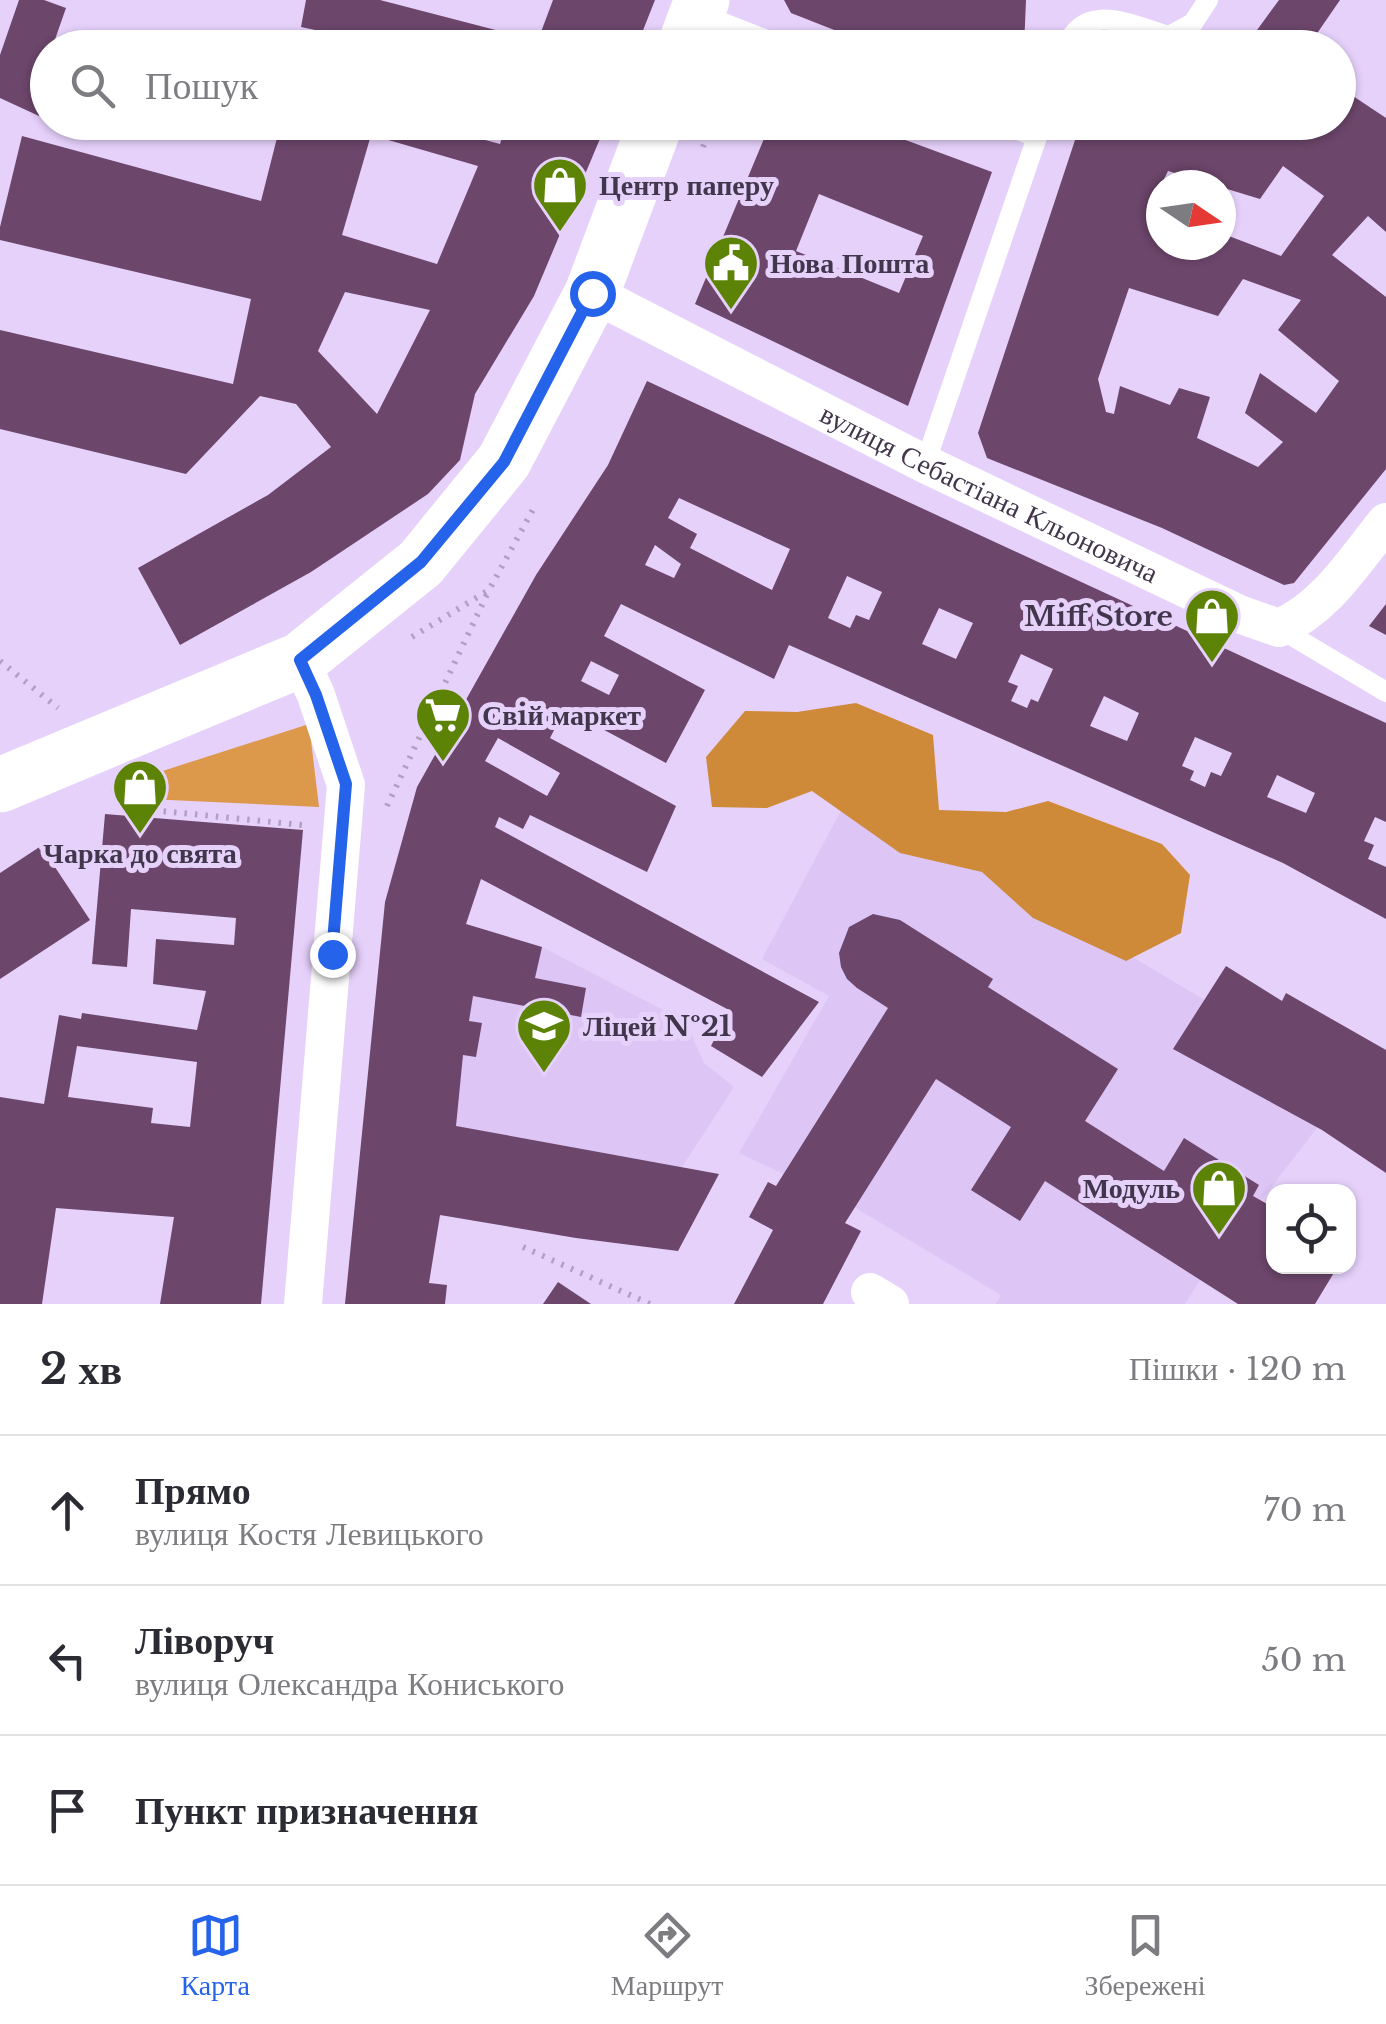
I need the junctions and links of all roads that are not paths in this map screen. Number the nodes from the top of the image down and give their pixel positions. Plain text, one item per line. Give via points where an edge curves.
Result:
1 (1208, 0) edge
2 (695, 20) edge
3 (728, 30) edge
4 (1072, 30) edge
5 (1147, 30) edge
6 (1180, 30) edge
7 (649, 140) edge
8 (1036, 140) edge
9 (592, 293) junction
10 (925, 464) junction
11 (1386, 522) edge
12 (1279, 628) junction
13 (300, 660) junction
14 (1386, 692) edge
15 (0, 785) edge
16 (303, 1304) edge

1 - 6 lane
2 - 3 lane
4 - 5 lane via 1102,17
7 - 9 main road
8 - 10 lane
9 - 10 street, вулиця Себастіана Кльоновича
9 - 13 main road via 504,462 421,562
10 - 12 street, вулиця Себастіана Кльоновича
11 - 12 street via 1331,590 1302,618
12 - 14 lane, вулиця Себастіана Кльоновича
13 - 15 main road
13 - 16 street via 346,784

